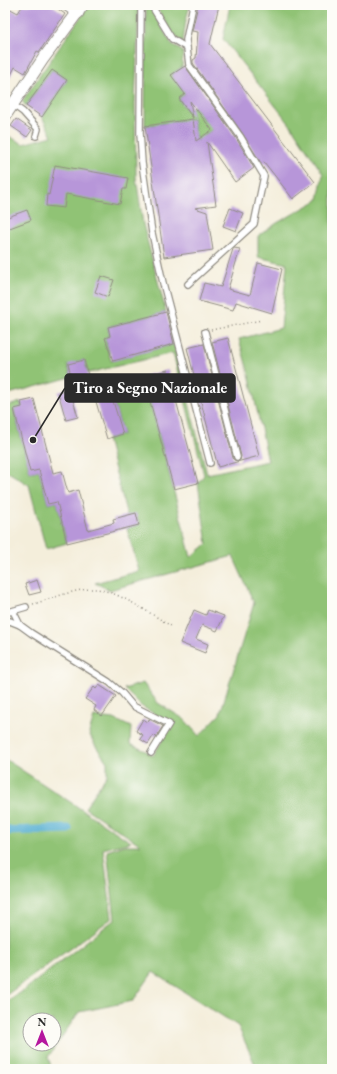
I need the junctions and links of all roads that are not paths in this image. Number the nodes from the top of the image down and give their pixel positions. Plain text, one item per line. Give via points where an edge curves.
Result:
1 (67, 5) edge
2 (141, 5) edge
3 (152, 5) edge
4 (193, 5) edge
5 (81, 9) edge
6 (187, 48) junction
7 (12, 104) junction
8 (5, 116) edge
9 (36, 136) dead end
10 (188, 284) dead end
11 (205, 332) road end
12 (237, 457) dead end
13 (210, 463) dead end
14 (26, 607) road end
15 (13, 611) junction
16 (5, 613) edge
17 (5, 622) edge
18 (20, 624) junction
19 (151, 752) dead end

1 - 5 street
2 - 13 lane via 140,133 150,218 163,283
3 - 6 lane via 172,39
4 - 6 lane via 186,40
5 - 7 street
6 - 10 lane via 188,65 240,136 264,176 254,224
7 - 8 street
7 - 9 lane via 38,129
11 - 12 lane
14 - 15 lane
15 - 16 lane
15 - 18 lane
17 - 18 lane
18 - 19 lane via 109,682 133,706 169,724

